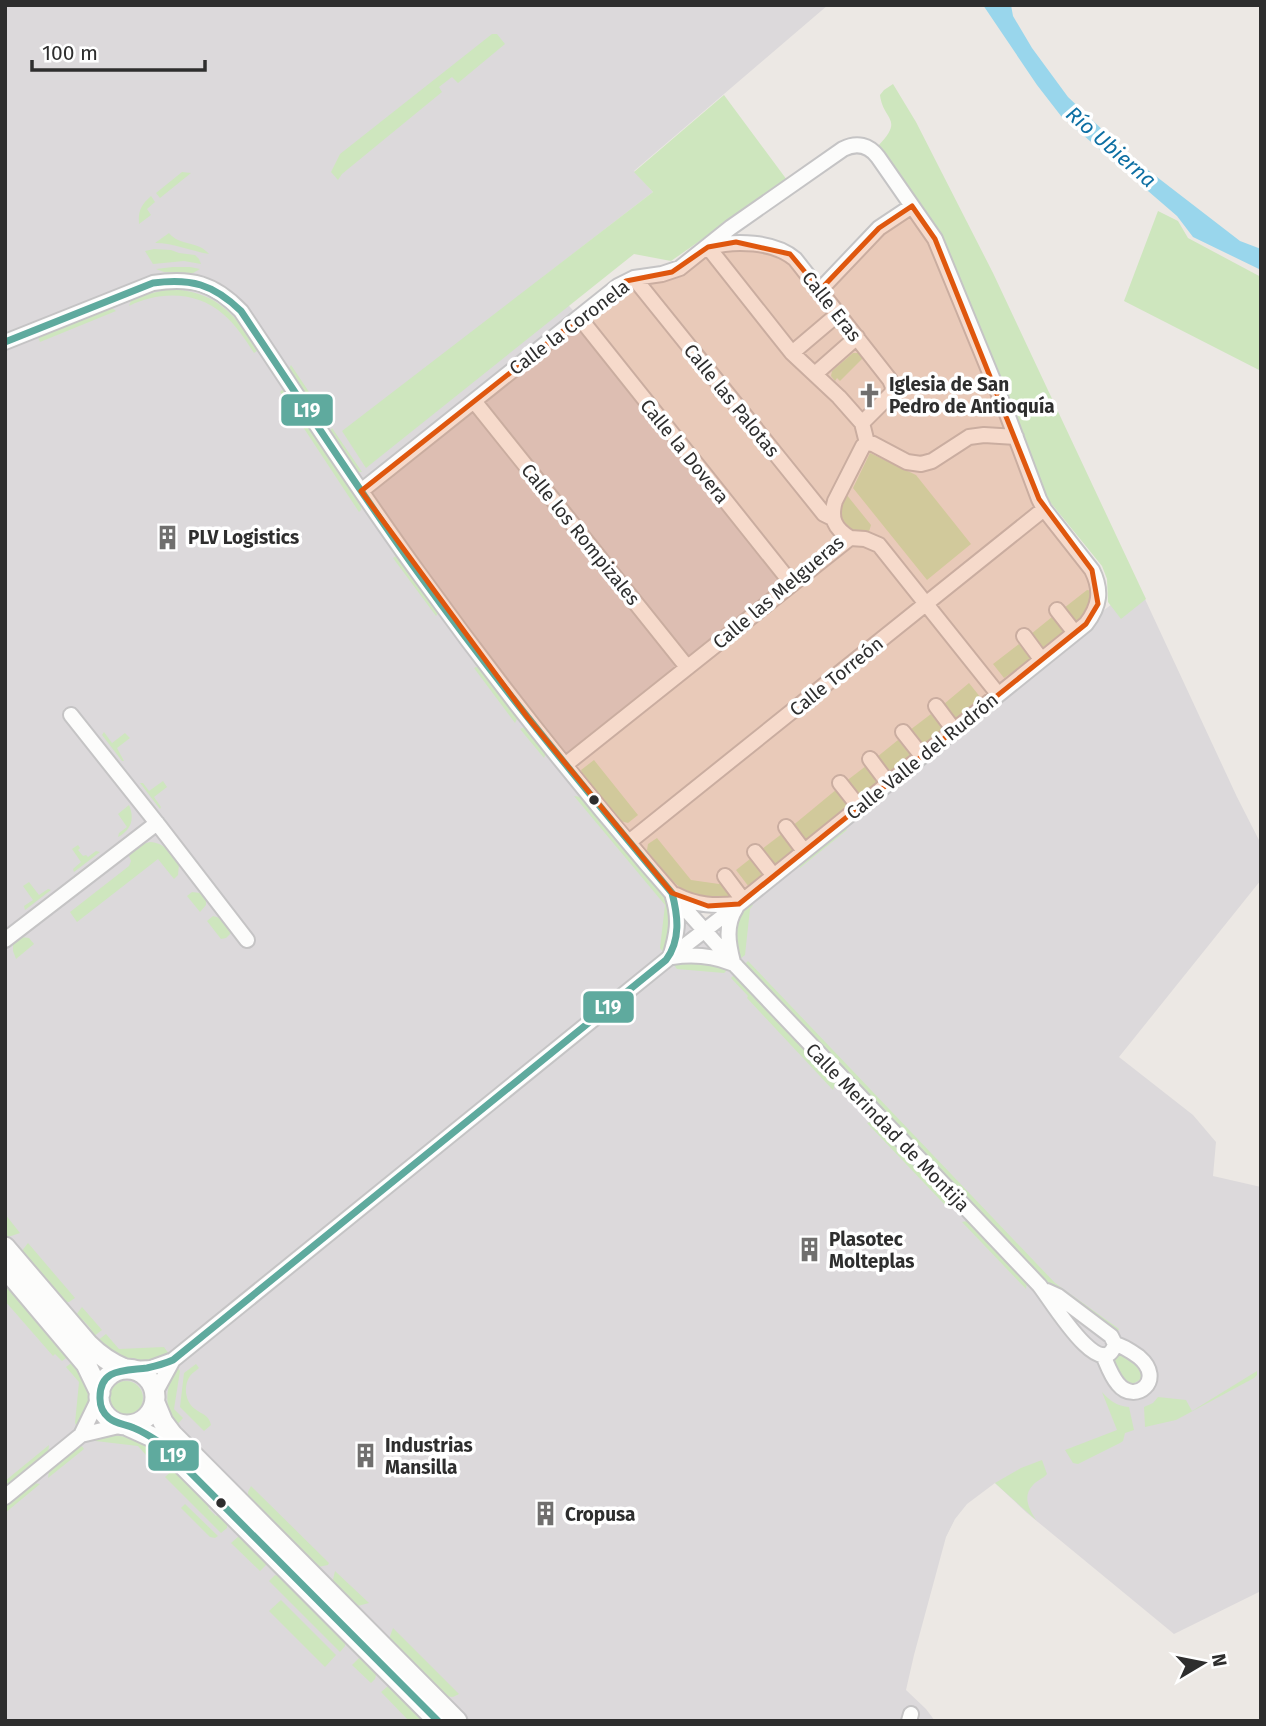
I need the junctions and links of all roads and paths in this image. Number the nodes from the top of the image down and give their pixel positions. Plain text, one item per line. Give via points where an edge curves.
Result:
1 (912, 206) junction
2 (708, 247) junction
3 (634, 278) junction
4 (820, 290) junction
5 (838, 314) junction
6 (579, 317) junction
7 (857, 337) junction
8 (5, 342) edge
9 (792, 353) junction
10 (815, 374) junction
11 (474, 401) junction
12 (862, 423) junction
13 (1016, 437) junction
14 (867, 443) junction
15 (361, 491) junction
16 (1044, 509) junction
17 (832, 518) junction
18 (850, 538) junction
19 (792, 584) junction
20 (926, 604) junction
21 (1057, 610) dead end
22 (1075, 632) junction
23 (1024, 636) dead end
24 (1041, 659) junction
25 (687, 667) junction
26 (998, 695) junction
27 (936, 706) dead end
28 (71, 715) dead end
29 (954, 730) junction
30 (904, 732) dead end
31 (922, 756) junction
32 (870, 760) dead end
33 (565, 765) junction
34 (840, 783) dead end
35 (888, 783) junction
36 (859, 807) junction
37 (157, 823) junction
38 (786, 827) dead end
39 (629, 842) junction
40 (804, 851) junction
41 (755, 852) dead end
42 (725, 876) dead end
43 (774, 876) junction
44 (672, 893) junction
45 (741, 902) junction
46 (703, 930) junction
47 (5, 940) edge
48 (247, 940) dead end
49 (670, 957) junction
50 (734, 964) junction
51 (5, 1247) edge
52 (5, 1268) edge
53 (1043, 1289) junction
54 (1115, 1344) junction
55 (1103, 1355) junction
56 (173, 1360) junction
57 (127, 1369) junction
58 (99, 1396) junction
59 (155, 1398) junction
60 (125, 1425) junction
61 (81, 1435) junction
62 (5, 1497) edge
63 (438, 1721) edge
64 (457, 1721) edge

1 - 2 street, Calle la Coronela via 876,153 868,147 848,146
1 - 4 street via 879,228
1 - 13 street via 935,239
2 - 3 street, Calle la Coronela via 672,272
2 - 4 street, Calle Eras via 736,242 783,250
2 - 9 street
3 - 6 street, Calle la Coronela
3 - 17 street, Calle las Palotas via 824,514
4 - 5 street, Calle Eras
5 - 7 street, Calle Eras
5 - 9 street
6 - 11 street, Calle la Coronela
6 - 19 street, Calle la Dovera
7 - 10 street
7 - 12 street, Calle Eras via 893,387
8 - 15 street, Calle Merindad de Montija via 149,284 170,280 205,285 241,311
9 - 10 street
10 - 12 street
11 - 15 street, Calle la Coronela
11 - 25 street, Calle los Rompizales
12 - 14 street
13 - 14 street via 968,437 920,464
13 - 16 street
14 - 17 street, Calle las Melgueras via 835,501
15 - 33 street, Calle Merindad de Montija
16 - 20 street, Calle Torreón
16 - 22 street, Calle Valle del Rudrón via 1097,579 1098,604
17 - 18 street, Calle las Melgueras
18 - 19 street, Calle las Melgueras
18 - 20 street via 865,538 879,545
19 - 25 street, Calle las Melgueras
20 - 26 street
20 - 39 street, Calle Torreón
21 - 22 street
22 - 24 street, Calle Valle del Rudrón
23 - 24 street
24 - 26 street, Calle Valle del Rudrón
25 - 33 street, Calle las Melgueras
26 - 29 street, Calle Valle del Rudrón
27 - 29 street
28 - 37 street
29 - 31 street, Calle Valle del Rudrón
30 - 31 street
31 - 35 street, Calle Valle del Rudrón
32 - 35 street
33 - 39 street, Calle Merindad de Montija
34 - 36 street
35 - 36 street, Calle Valle del Rudrón
36 - 40 street, Calle Valle del Rudrón
37 - 47 street
37 - 48 street
38 - 40 street
39 - 44 street, Calle Merindad de Montija
40 - 43 street, Calle Valle del Rudrón
41 - 43 street
42 - 45 street
43 - 45 street, Calle Valle del Rudrón
44 - 45 street, Calle Merindad de Montija via 708,906
44 - 46 street, Calle Merindad de Montija
44 - 49 street via 678,919
45 - 46 street, Calle Valle del Rudrón
45 - 50 street via 730,919 728,933
46 - 49 street, Calle Valle del Rudrón
46 - 50 street, Calle Merindad de Montija
49 - 50 street via 700,955
49 - 56 street, Calle Valle del Rudrón
50 - 53 street, Calle Merindad de Montija
51 - 57 main road via 94,1350
52 - 58 main road via 86,1364
53 - 54 street, Calle Merindad de Montija via 1111,1336
53 - 55 street, Calle Merindad de Montija via 1084,1344
54 - 55 street
54 - 55 street, Calle Merindad de Montija via 1146,1363 1150,1377 1143,1389 1134,1392 1119,1386
56 - 57 street via 151,1368
56 - 59 street
57 - 58 main road via 110,1375
57 - 59 main road via 149,1379
58 - 60 main road via 106,1416
58 - 61 street
59 - 60 main road via 146,1419
59 - 64 main road via 172,1434
60 - 61 street
60 - 63 main road via 162,1444
61 - 62 street

